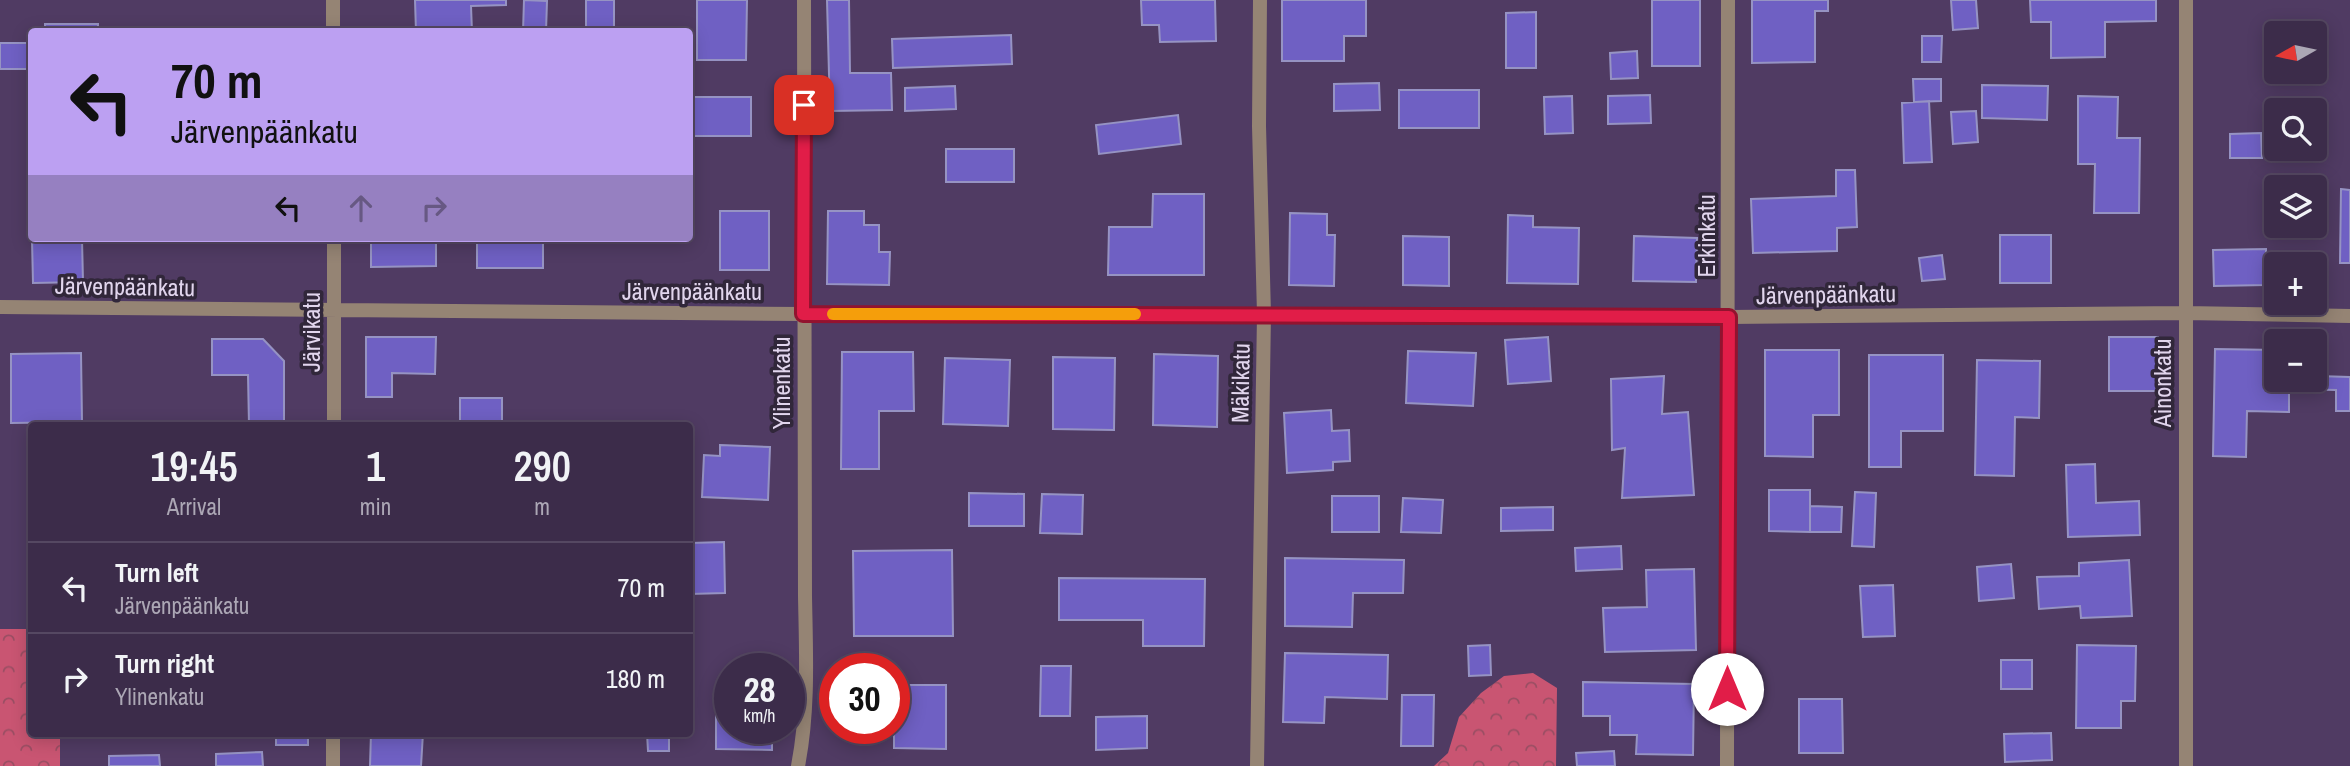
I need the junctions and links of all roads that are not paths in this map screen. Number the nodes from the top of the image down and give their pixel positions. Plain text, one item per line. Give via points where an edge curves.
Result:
1 (333, 0) edge
2 (804, 0) edge
3 (1260, 0) edge
4 (1728, 0) edge
5 (2186, 0) edge
6 (333, 28) edge
7 (334, 242) edge
8 (0, 307) edge
9 (334, 311) junction
10 (2185, 313) junction
11 (803, 314) junction
12 (1264, 314) junction
13 (2350, 316) edge
14 (1729, 317) junction
15 (334, 422) edge
16 (333, 737) edge
17 (333, 766) edge
18 (798, 766) edge
19 (1257, 766) edge
20 (1727, 766) edge
21 (2186, 766) edge

1 - 6 street
2 - 11 street, Ylinenkatu
3 - 12 street, Mäkikatu
4 - 14 street, Erkinkatu
5 - 10 street, Ainonkatu
7 - 9 street, Järvikatu
8 - 9 street, Järvenpäänkatu
9 - 11 street, Järvenpäänkatu
9 - 15 street, Järvikatu
10 - 13 street, Järvenpäänkatu
10 - 14 street, Järvenpäänkatu
10 - 21 street, Ainonkatu
11 - 12 street, Järvenpäänkatu
11 - 18 street, Ylinenkatu via 807,681
12 - 14 street, Järvenpäänkatu
12 - 19 street, Mäkikatu
14 - 20 street, Erkinkatu
16 - 17 street

